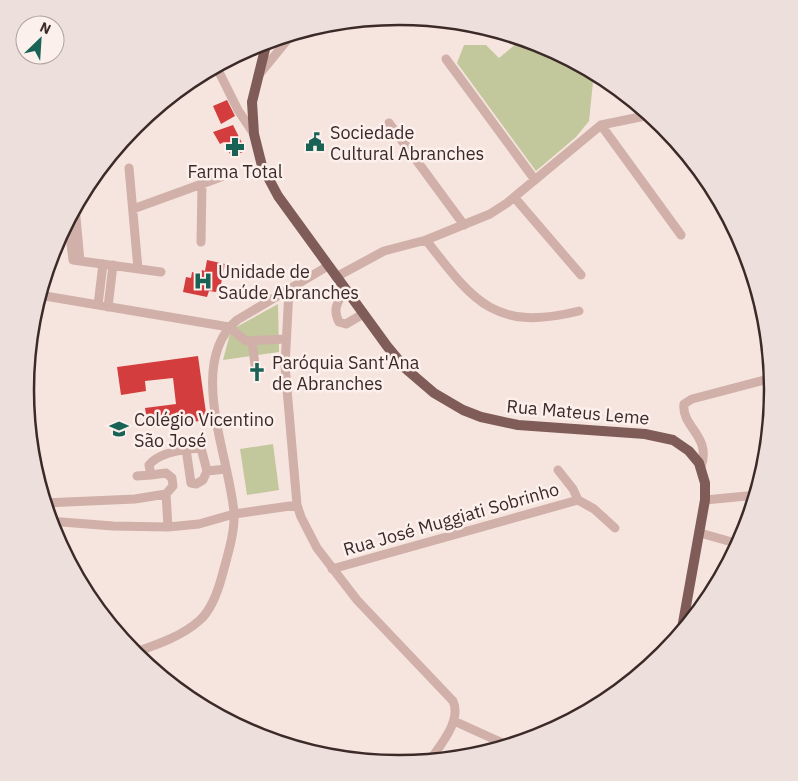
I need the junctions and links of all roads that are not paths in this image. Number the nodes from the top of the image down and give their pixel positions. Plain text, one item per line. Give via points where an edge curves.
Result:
1 (285, 43) edge
2 (264, 51) edge
3 (446, 59) dead end
4 (219, 72) edge
5 (257, 78) junction
6 (641, 117) edge
7 (389, 123) dead end
8 (601, 125) junction
9 (254, 134) junction
10 (129, 168) dead end
11 (221, 178) dead end
12 (535, 180) junction
13 (202, 184) junction
14 (514, 197) junction
15 (133, 209) junction
16 (76, 219) edge
17 (464, 225) junction
18 (70, 232) edge
19 (681, 235) dead end
20 (426, 240) junction
21 (201, 242) dead end
22 (80, 261) junction
23 (104, 264) junction
24 (114, 266) junction
25 (328, 266) junction
26 (138, 269) junction
27 (161, 272) dead end
28 (581, 275) dead end
29 (336, 277) junction
30 (344, 289) junction
31 (289, 290) junction
32 (46, 296) edge
33 (98, 305) junction
34 (108, 307) junction
35 (579, 311) dead end
36 (363, 314) junction
37 (229, 327) junction
38 (286, 339) junction
39 (252, 341) junction
40 (255, 365) dead end
41 (764, 380) edge
42 (186, 449) junction
43 (701, 467) junction
44 (226, 469) junction
45 (558, 470) dead end
46 (207, 471) junction
47 (151, 475) junction
48 (137, 476) dead end
49 (166, 494) junction
50 (749, 496) edge
51 (578, 500) junction
52 (706, 500) junction
53 (51, 501) edge
54 (297, 504) junction
55 (234, 514) junction
56 (58, 521) edge
57 (168, 527) junction
58 (615, 528) dead end
59 (700, 533) junction
60 (732, 542) edge
61 (332, 569) junction
62 (684, 619) edge
63 (141, 649) edge
64 (454, 721) junction
65 (500, 742) edge
66 (434, 754) edge

1 - 5 street
2 - 5 main road
3 - 12 street
4 - 9 street, Rua Mateus Leme
5 - 9 main road via 252,102
6 - 8 street
7 - 17 street
8 - 12 street
8 - 19 street
9 - 25 main road, Rua Mateus Leme via 268,180
10 - 15 street
11 - 13 street
12 - 14 street
13 - 15 street
13 - 21 street
14 - 17 street via 500,208
14 - 28 street
15 - 26 street
16 - 22 street
17 - 20 street
18 - 22 street via 73,260
20 - 29 street via 384,251
20 - 35 street via 462,286 494,310 530,319
22 - 23 street
23 - 24 street
23 - 33 street
24 - 26 street
24 - 34 street
25 - 29 main road, Rua Mateus Leme
25 - 31 street
26 - 27 street
29 - 30 main road, Rua Mateus Leme
30 - 36 main road, Rua Mateus Leme
30 - 36 street via 335,308 339,322 346,324
31 - 37 street
31 - 38 street
32 - 33 street
33 - 34 street
34 - 37 street
36 - 43 main road, Rua Mateus Leme via 406,369 463,410 518,425 664,437 689,451
37 - 39 street via 246,341
37 - 44 street via 218,350 212,376
38 - 39 street
38 - 54 street via 285,366
39 - 40 street
41 - 43 street via 692,399 684,404 685,413 704,449
42 - 46 street via 201,448
42 - 46 street via 191,483 203,480
42 - 47 street via 153,460 149,465
43 - 52 main road
44 - 46 street
44 - 55 street
45 - 51 street
47 - 48 street
47 - 49 street via 166,473 172,478 173,486
49 - 53 street via 76,503
49 - 57 street
50 - 52 street
51 - 58 street
51 - 61 street, Rua José Muggiati Sobrinho
52 - 59 main road
54 - 55 street
54 - 61 street via 317,548
55 - 57 street via 199,524
55 - 63 street via 221,581 207,613 181,633
56 - 57 street
59 - 60 street
59 - 62 main road
61 - 64 street via 374,620 453,701
64 - 65 street
64 - 66 street

